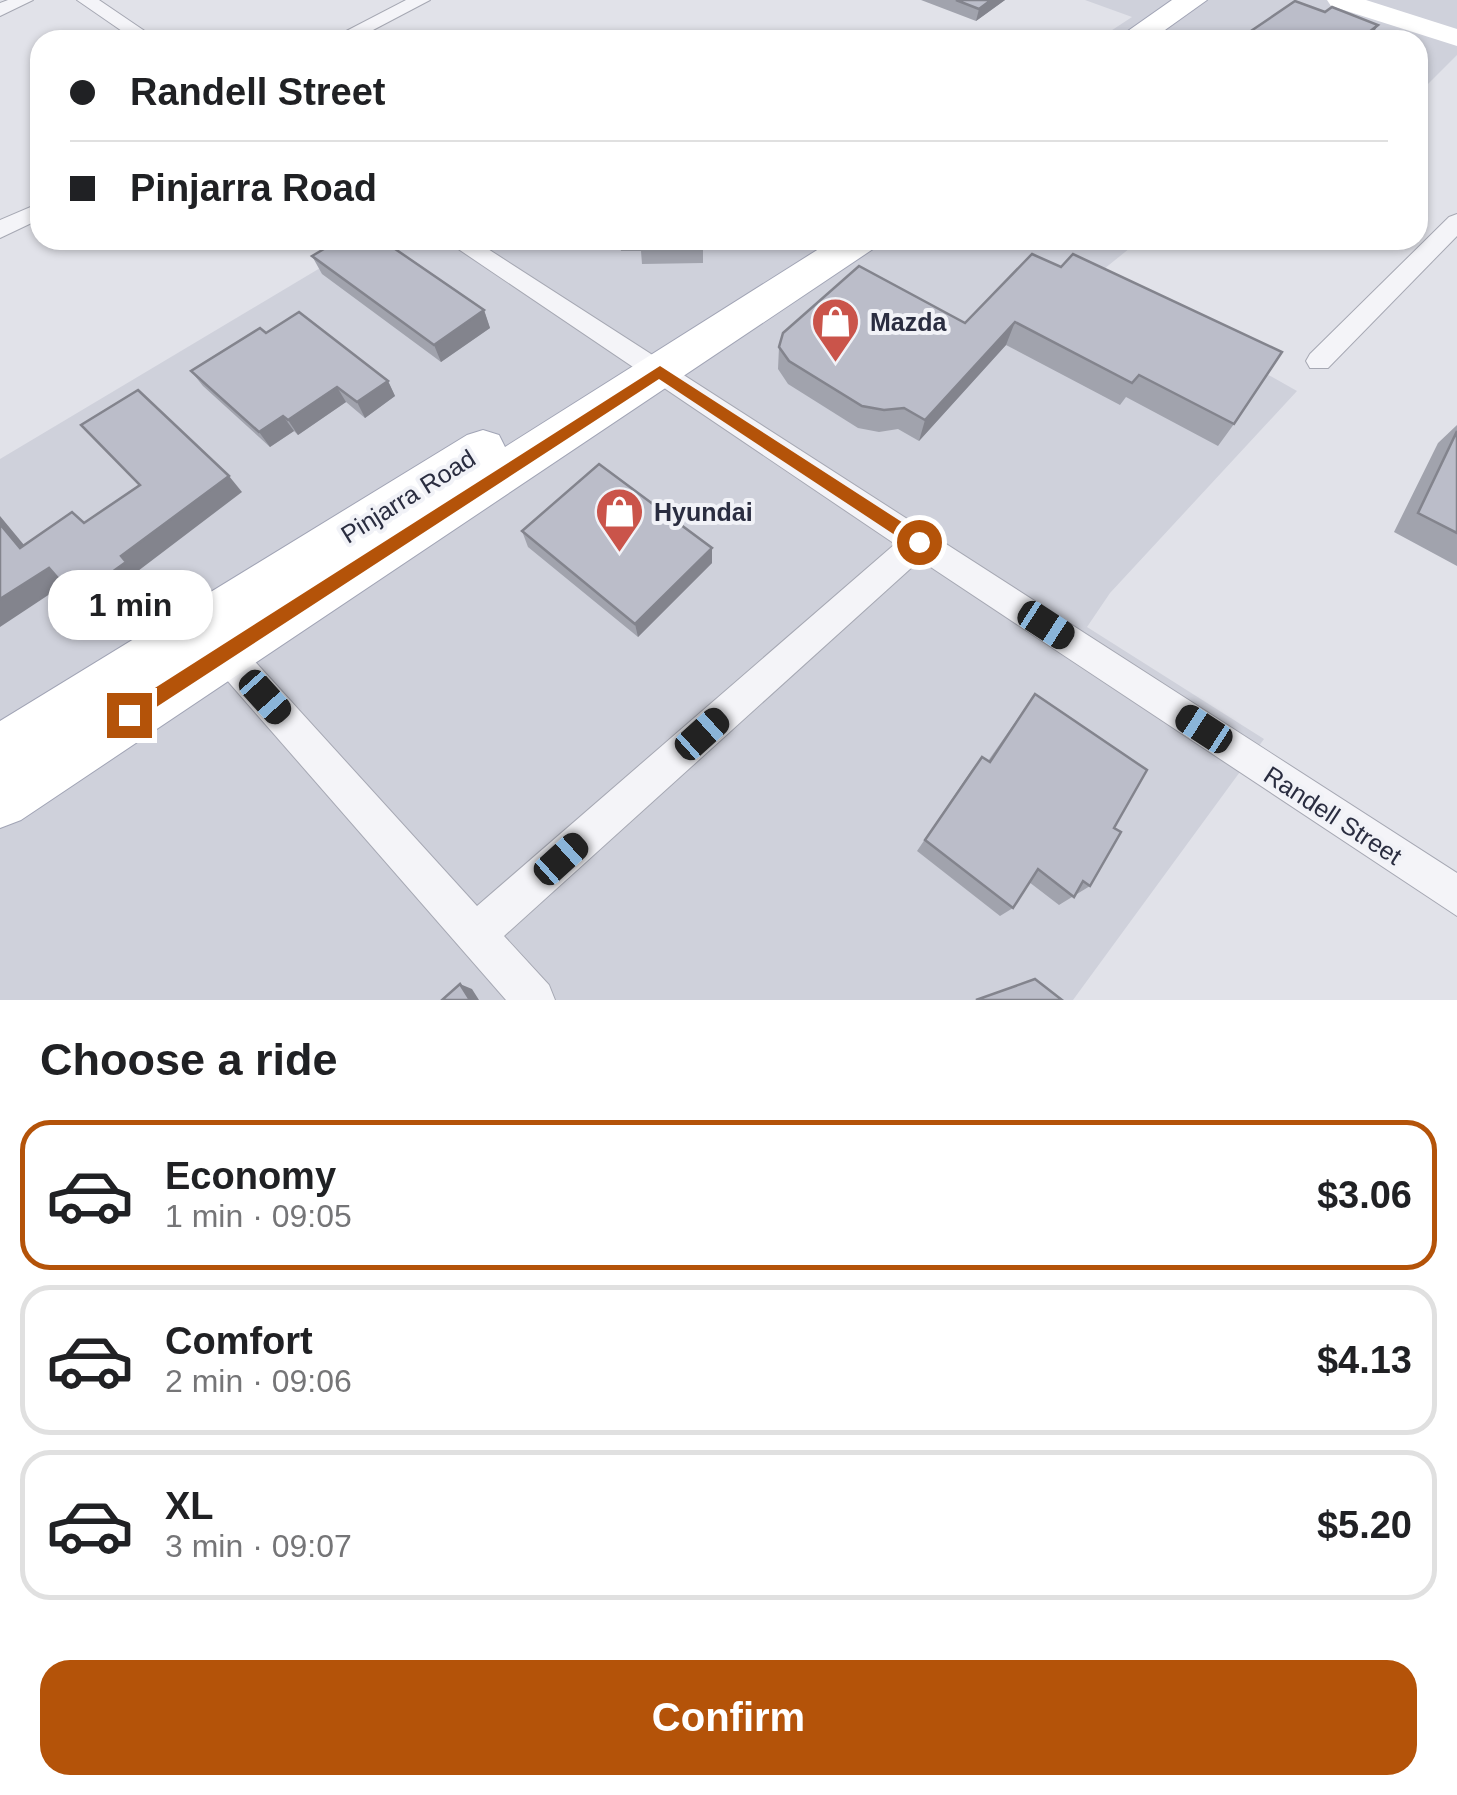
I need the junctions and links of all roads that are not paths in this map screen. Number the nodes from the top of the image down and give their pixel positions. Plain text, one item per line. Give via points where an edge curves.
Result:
1 (24, 0) edge
2 (86, 0) edge
3 (422, 0) edge
4 (1340, 0) edge
5 (1203, 5) edge
6 (0, 10) edge
7 (132, 30) edge
8 (360, 30) edge
9 (1151, 30) edge
10 (1178, 30) edge
11 (1457, 38) edge
12 (30, 215) edge
13 (1457, 222) edge
14 (0, 230) edge
15 (472, 250) edge
16 (802, 250) edge
17 (843, 250) edge
18 (1320, 361) dead end
19 (646, 363) junction
20 (919, 542) junction
21 (214, 640) junction
22 (0, 754) edge
23 (0, 798) edge
24 (1457, 896) edge
25 (476, 934) junction
26 (534, 1000) edge

1 - 6 street
2 - 7 street
3 - 8 street
4 - 11 street
5 - 9 main road
5 - 10 main road
12 - 14 street
13 - 18 street
15 - 19 street, Randell Street
16 - 19 main road, Pinjarra Road
17 - 19 main road, Pinjarra Road
19 - 20 street, Randell Street
19 - 21 main road, Pinjarra Road
20 - 24 street, Randell Street
20 - 25 street
21 - 22 main road, Pinjarra Road
21 - 23 main road, Pinjarra Road
21 - 25 street
25 - 26 street

